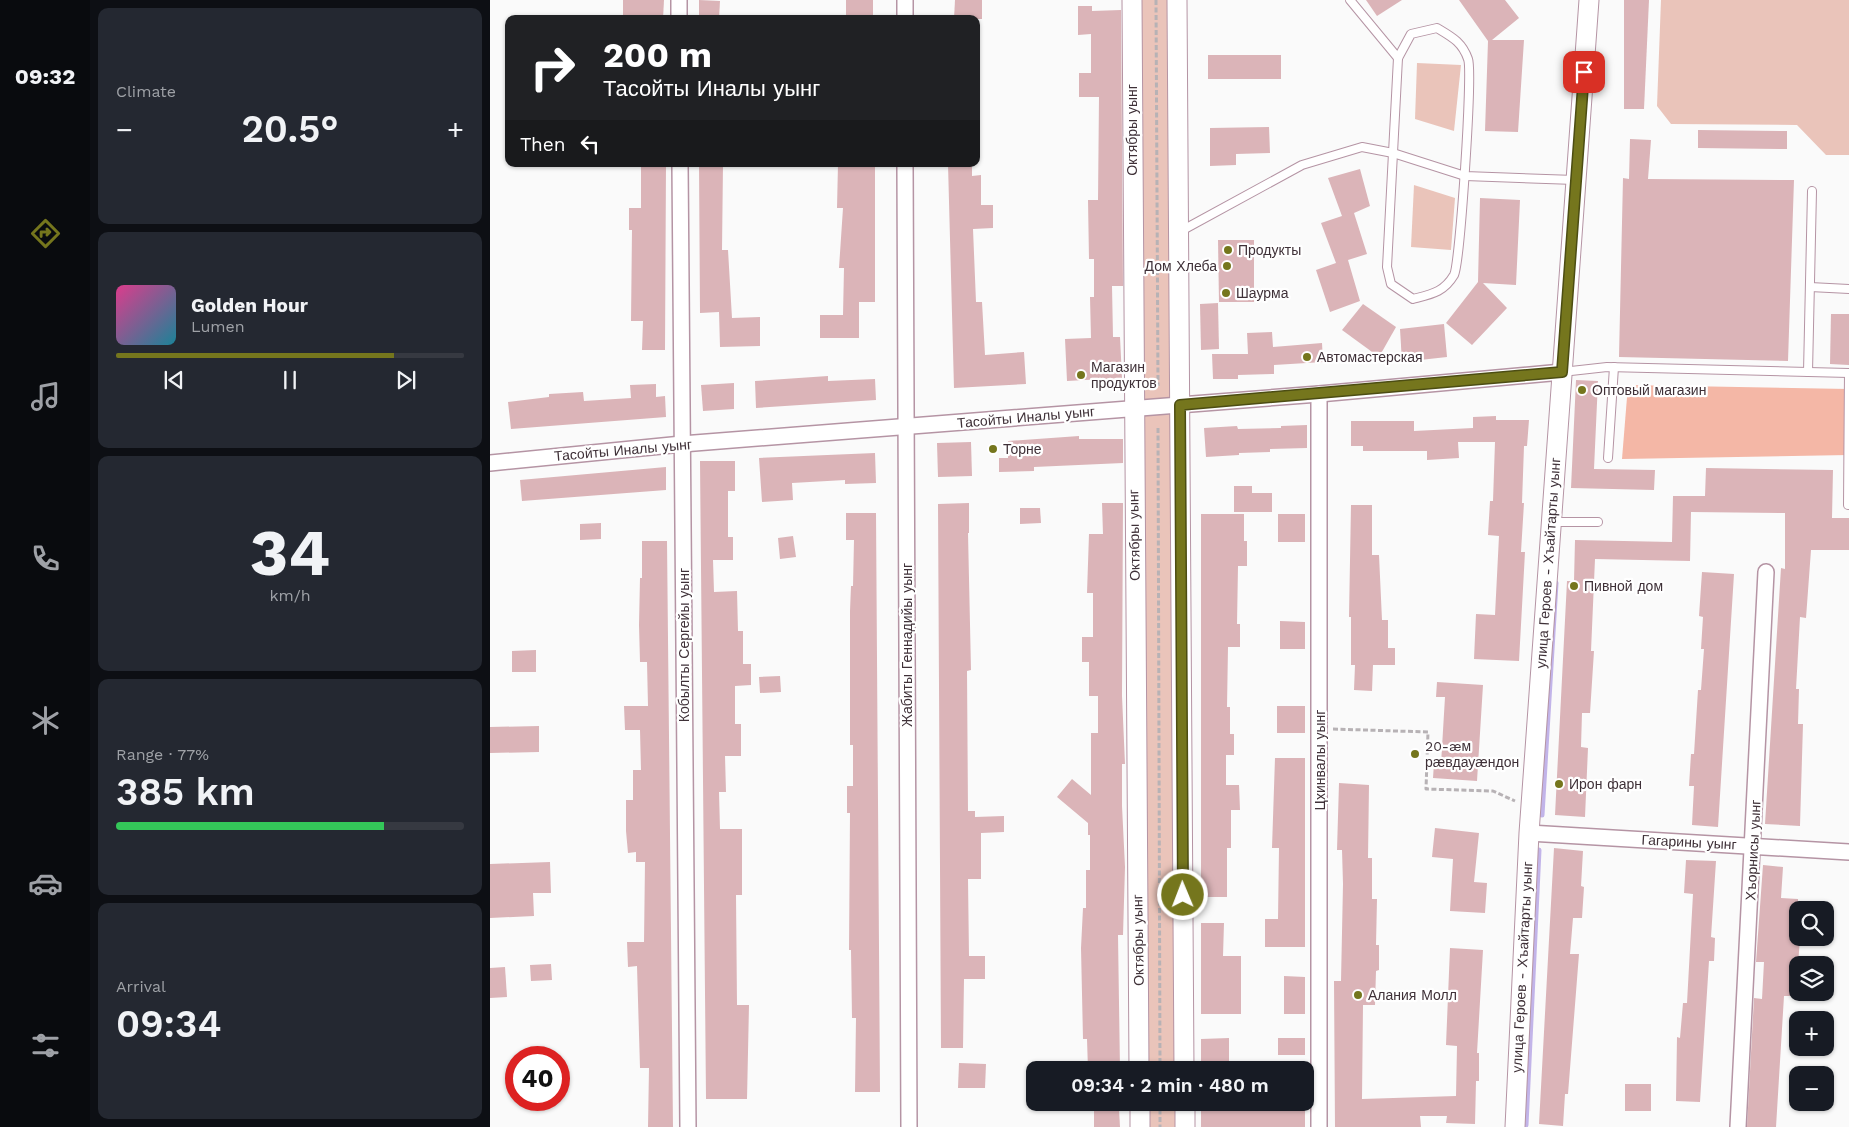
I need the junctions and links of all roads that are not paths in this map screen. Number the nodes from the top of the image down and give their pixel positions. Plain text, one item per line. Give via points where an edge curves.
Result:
1 (679, 0) edge
2 (905, 0) edge
3 (1132, 0) edge
4 (1178, 0) edge
5 (1350, 0) edge
6 (1589, 0) edge
7 (679, 15) edge
8 (905, 15) edge
9 (1398, 58) junction
10 (1393, 153) junction
11 (680, 167) edge
12 (905, 167) edge
13 (1465, 176) junction
14 (1576, 180) junction
15 (1812, 191) dead end
16 (1179, 232) junction
17 (1810, 287) junction
18 (1849, 289) edge
19 (1614, 367) junction
20 (1562, 372) junction
21 (1808, 372) junction
22 (1849, 373) edge
23 (1319, 394) junction
24 (1180, 405) junction
25 (1133, 408) junction
26 (906, 427) junction
27 (682, 444) junction
28 (1608, 458) dead end
29 (490, 463) edge
30 (1848, 505) edge
31 (1551, 522) junction
32 (1598, 522) dead end
33 (1766, 572) dead end
34 (1529, 833) junction
35 (1754, 846) junction
36 (1849, 852) edge
37 (1139, 1061) edge
38 (1184, 1061) edge
39 (1140, 1111) edge
40 (1185, 1111) edge
41 (688, 1127) edge
42 (909, 1127) edge
43 (1140, 1127) edge
44 (1185, 1127) edge
45 (1319, 1127) edge
46 (1515, 1127) edge
47 (1738, 1127) edge

1 - 7 street
2 - 8 street
3 - 25 street, Октябры уынг
4 - 16 street
5 - 9 lane
6 - 14 street, улица Героев - Хъайтарты уынг
9 - 10 lane
9 - 13 lane via 1411,34 1437,28 1461,42 1469,61
10 - 13 lane
10 - 13 lane via 1387,267 1391,284 1414,299 1441,292 1455,273
10 - 16 lane via 1362,147 1302,165
11 - 27 street, Кобылты Сергейы уынг
12 - 26 street, Жабиты Геннадийы уынг
13 - 14 lane
14 - 20 street, улица Героев - Хъайтарты уынг
15 - 17 lane
16 - 24 street
17 - 18 lane
17 - 21 lane
19 - 20 lane
19 - 21 lane
19 - 28 lane
20 - 23 street, Тасойты Иналы уынг
20 - 31 street, улица Героев - Хъайтарты уынг
21 - 22 lane
22 - 30 lane
23 - 24 street, Тасойты Иналы уынг
23 - 45 street, Цхинвалы уынг
24 - 25 street, Тасойты Иналы уынг
24 - 38 street
25 - 26 street, Тасойты Иналы уынг
25 - 37 street, Октябры уынг
26 - 27 street, Тасойты Иналы уынг
26 - 42 street, Жабиты Геннадийы уынг
27 - 29 street, Тасойты Иналы уынг
27 - 41 street, Кобылты Сергейы уынг
31 - 32 lane
31 - 34 street, улица Героев - Хъайтарты уынг
33 - 35 street, Хъорнисы уынг
34 - 35 street, Гагарины уынг
34 - 46 street, улица Героев - Хъайтарты уынг
35 - 36 street, Гагарины уынг
35 - 47 street, Хъорнисы уынг
39 - 43 street
40 - 44 street

